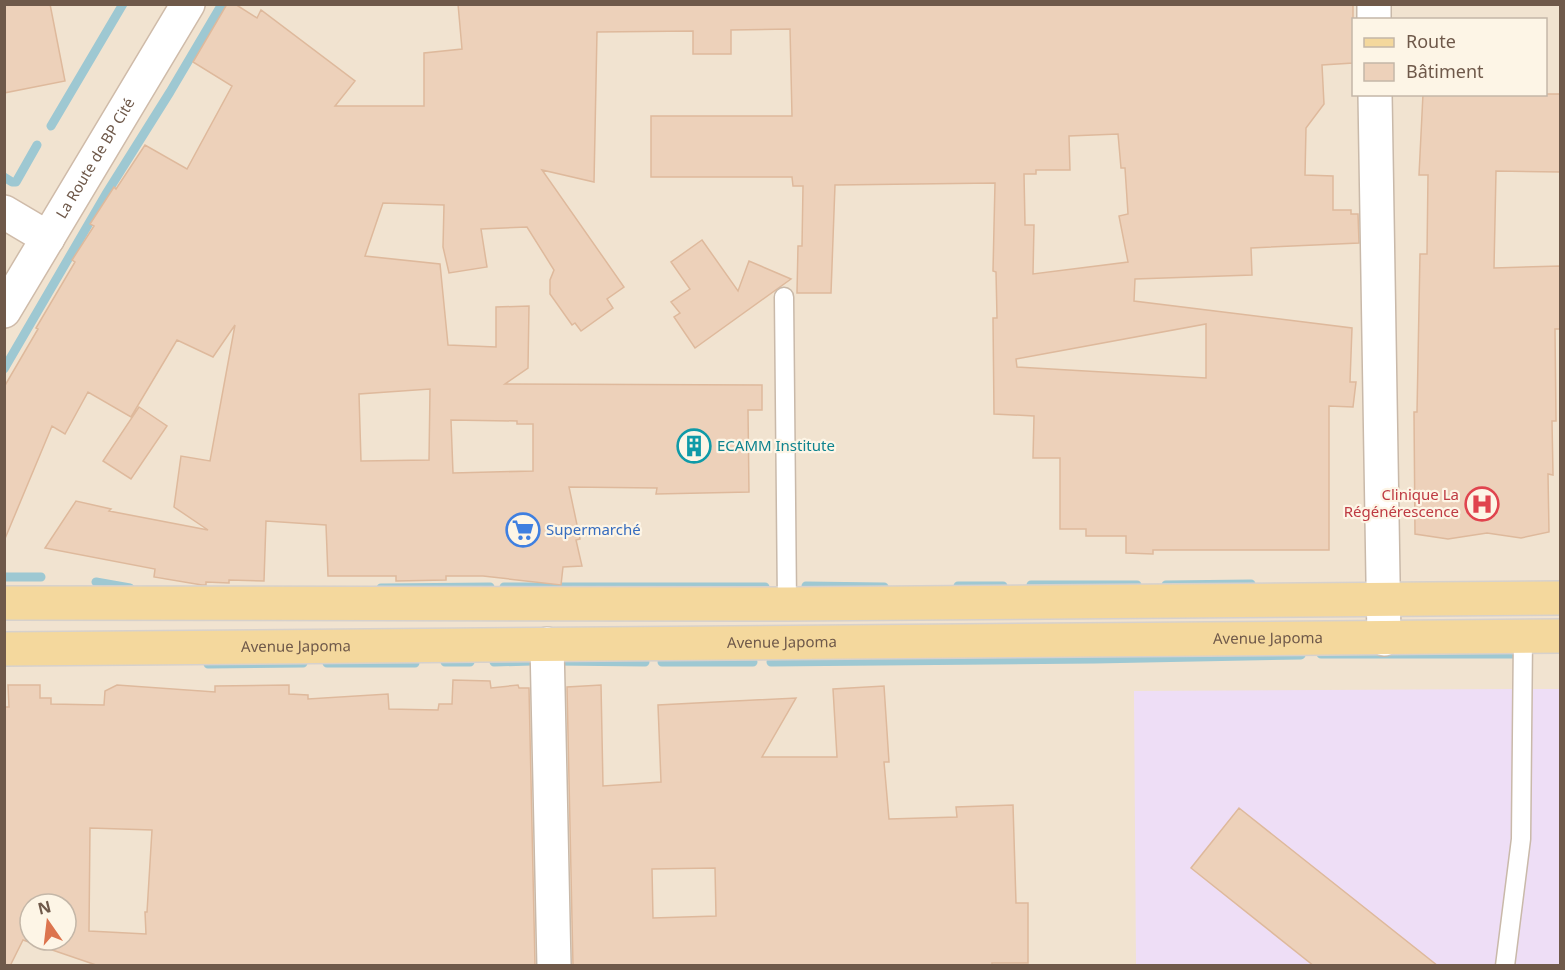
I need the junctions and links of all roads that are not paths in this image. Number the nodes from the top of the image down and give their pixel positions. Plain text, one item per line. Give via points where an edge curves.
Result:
1 (188, 4) edge
2 (1375, 96) edge
3 (4, 212) edge
4 (48, 238) junction
5 (784, 297) dead end
6 (4, 311) edge
7 (1560, 598) edge
8 (1384, 601) junction
9 (4, 603) edge
10 (787, 604) junction
11 (1523, 636) junction
12 (1560, 636) edge
13 (1384, 639) junction
14 (547, 644) junction
15 (4, 649) edge
16 (554, 966) edge
17 (1505, 966) edge

1 - 4 street, La Route de BP Cité
2 - 8 street
3 - 4 street
4 - 6 street, La Route de BP Cité
5 - 10 lane
7 - 8 main road
8 - 10 main road
8 - 13 street
9 - 10 main road
11 - 12 main road, Avenue Japoma
11 - 13 main road, Avenue Japoma
11 - 17 lane via 1521,839
13 - 14 main road, Avenue Japoma
14 - 15 main road, Avenue Japoma
14 - 16 street

